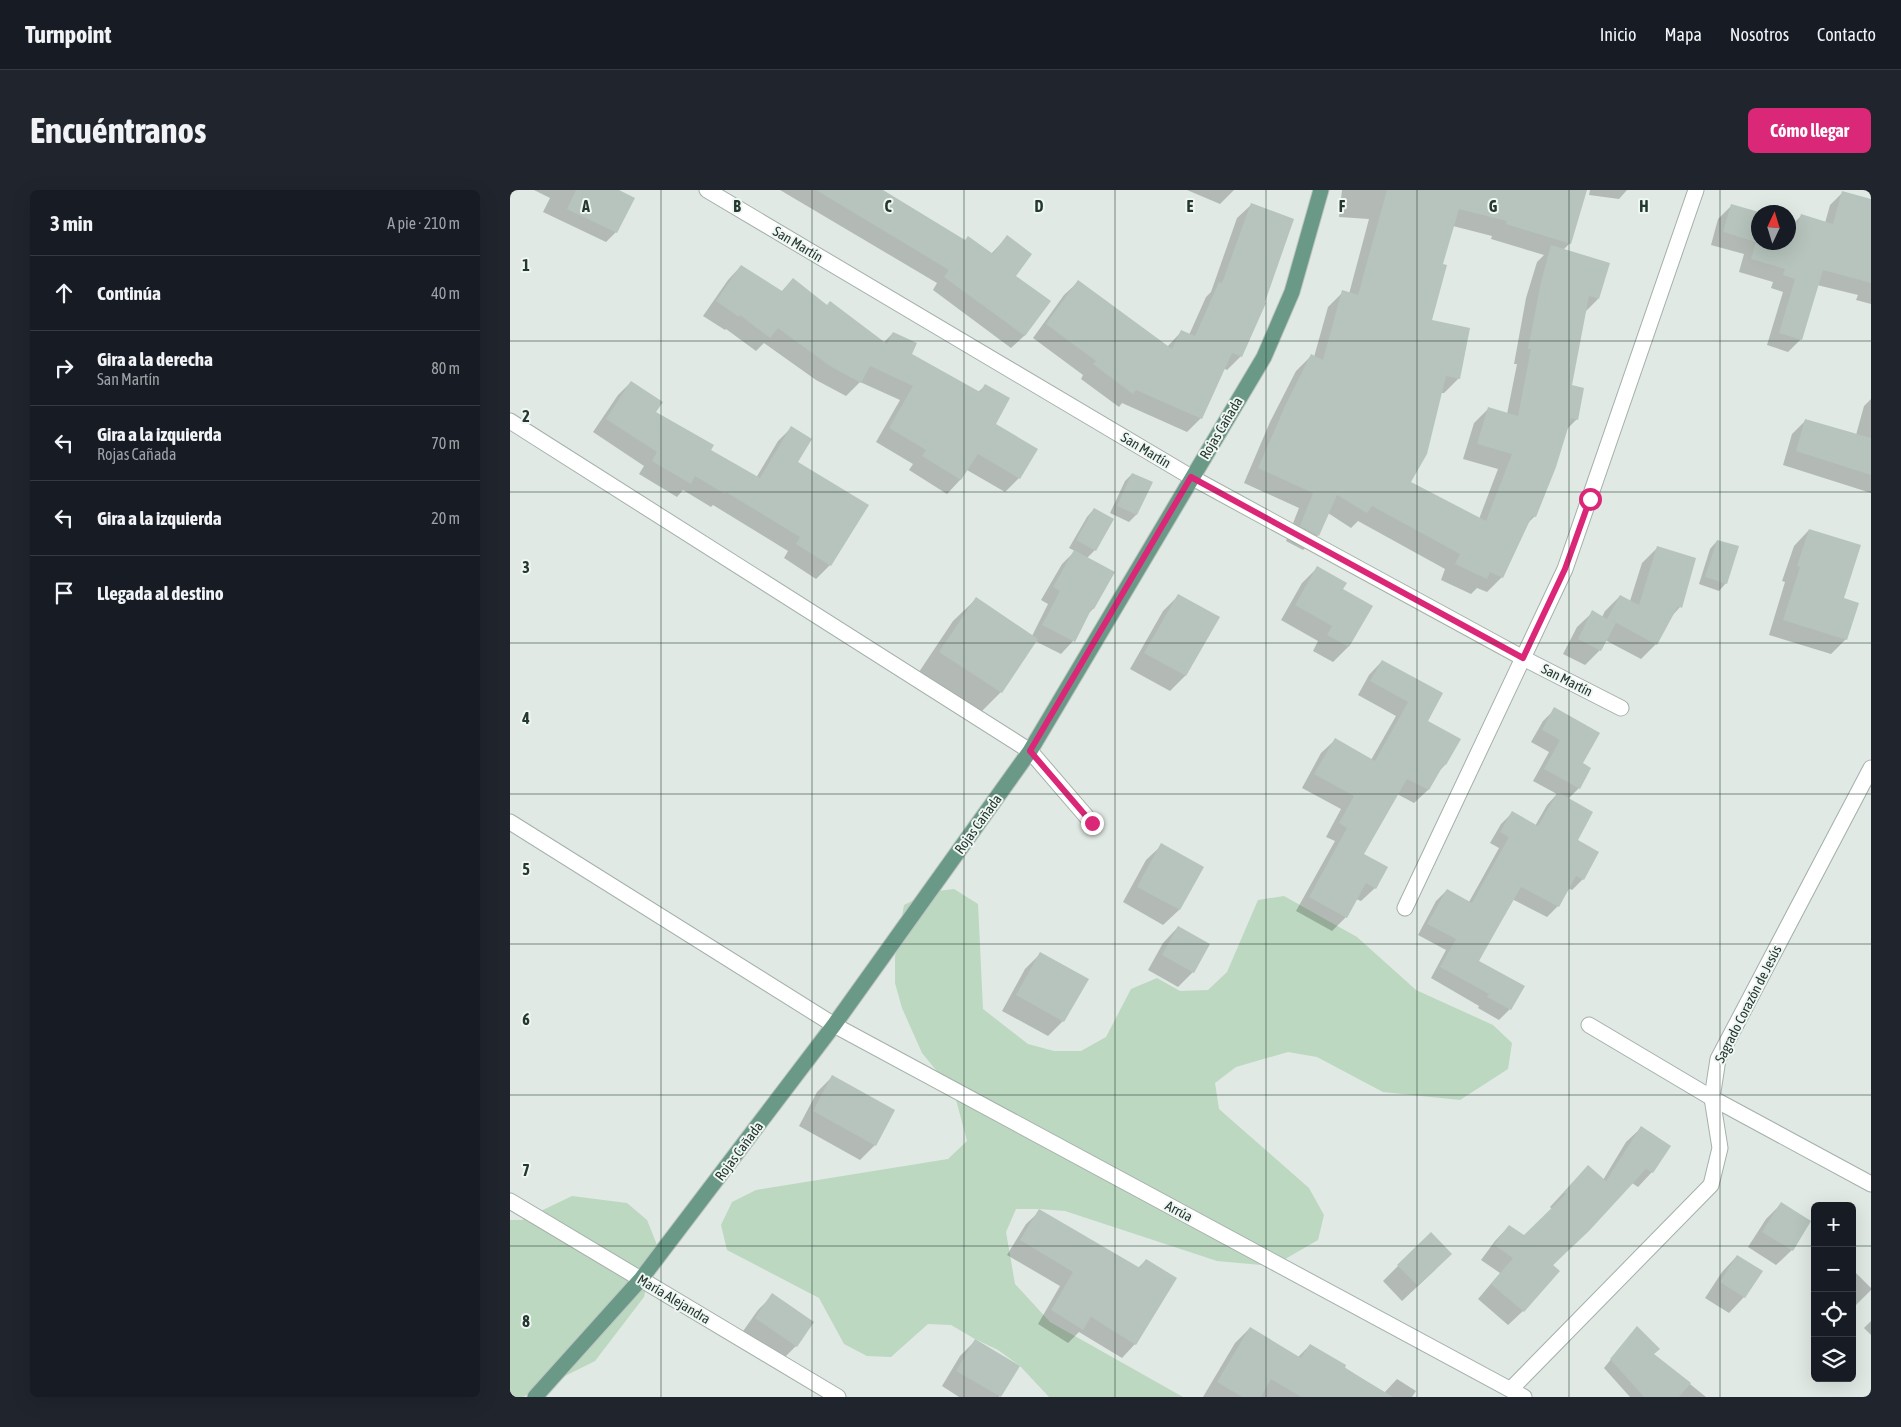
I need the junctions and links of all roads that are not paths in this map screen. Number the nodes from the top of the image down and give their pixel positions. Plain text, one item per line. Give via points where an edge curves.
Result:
1 (707, 190) edge
2 (1321, 190) edge
3 (1696, 190) edge
4 (510, 421) edge
5 (1191, 477) junction
6 (1523, 658) junction
7 (1621, 708) dead end
8 (1030, 751) junction
9 (1871, 768) edge
10 (510, 822) edge
11 (1092, 823) dead end
12 (1405, 908) dead end
13 (834, 1025) junction
14 (1589, 1025) dead end
15 (1712, 1098) junction
16 (1871, 1184) edge
17 (510, 1200) edge
18 (641, 1279) junction
19 (1517, 1393) edge
20 (535, 1397) edge
21 (838, 1397) edge

1 - 5 street, San Martín
2 - 5 main road, Rojas Cañada via 1292,292 1264,357
3 - 6 street via 1568,560
4 - 8 street
5 - 6 street, San Martín
5 - 8 main road, Rojas Cañada
6 - 7 street, San Martín
6 - 12 street
8 - 11 street
8 - 13 main road, Rojas Cañada
9 - 15 street, Sagrado Corazón de Jesús via 1718,1060
10 - 13 street, Arrúa
13 - 18 main road, Rojas Cañada
13 - 19 street, Arrúa
14 - 15 street
15 - 16 street
15 - 19 street, Sagrado Corazón de Jesús via 1720,1148 1711,1185
17 - 18 street, María Alejandra
18 - 20 main road, Rojas Cañada
18 - 21 street, María Alejandra

